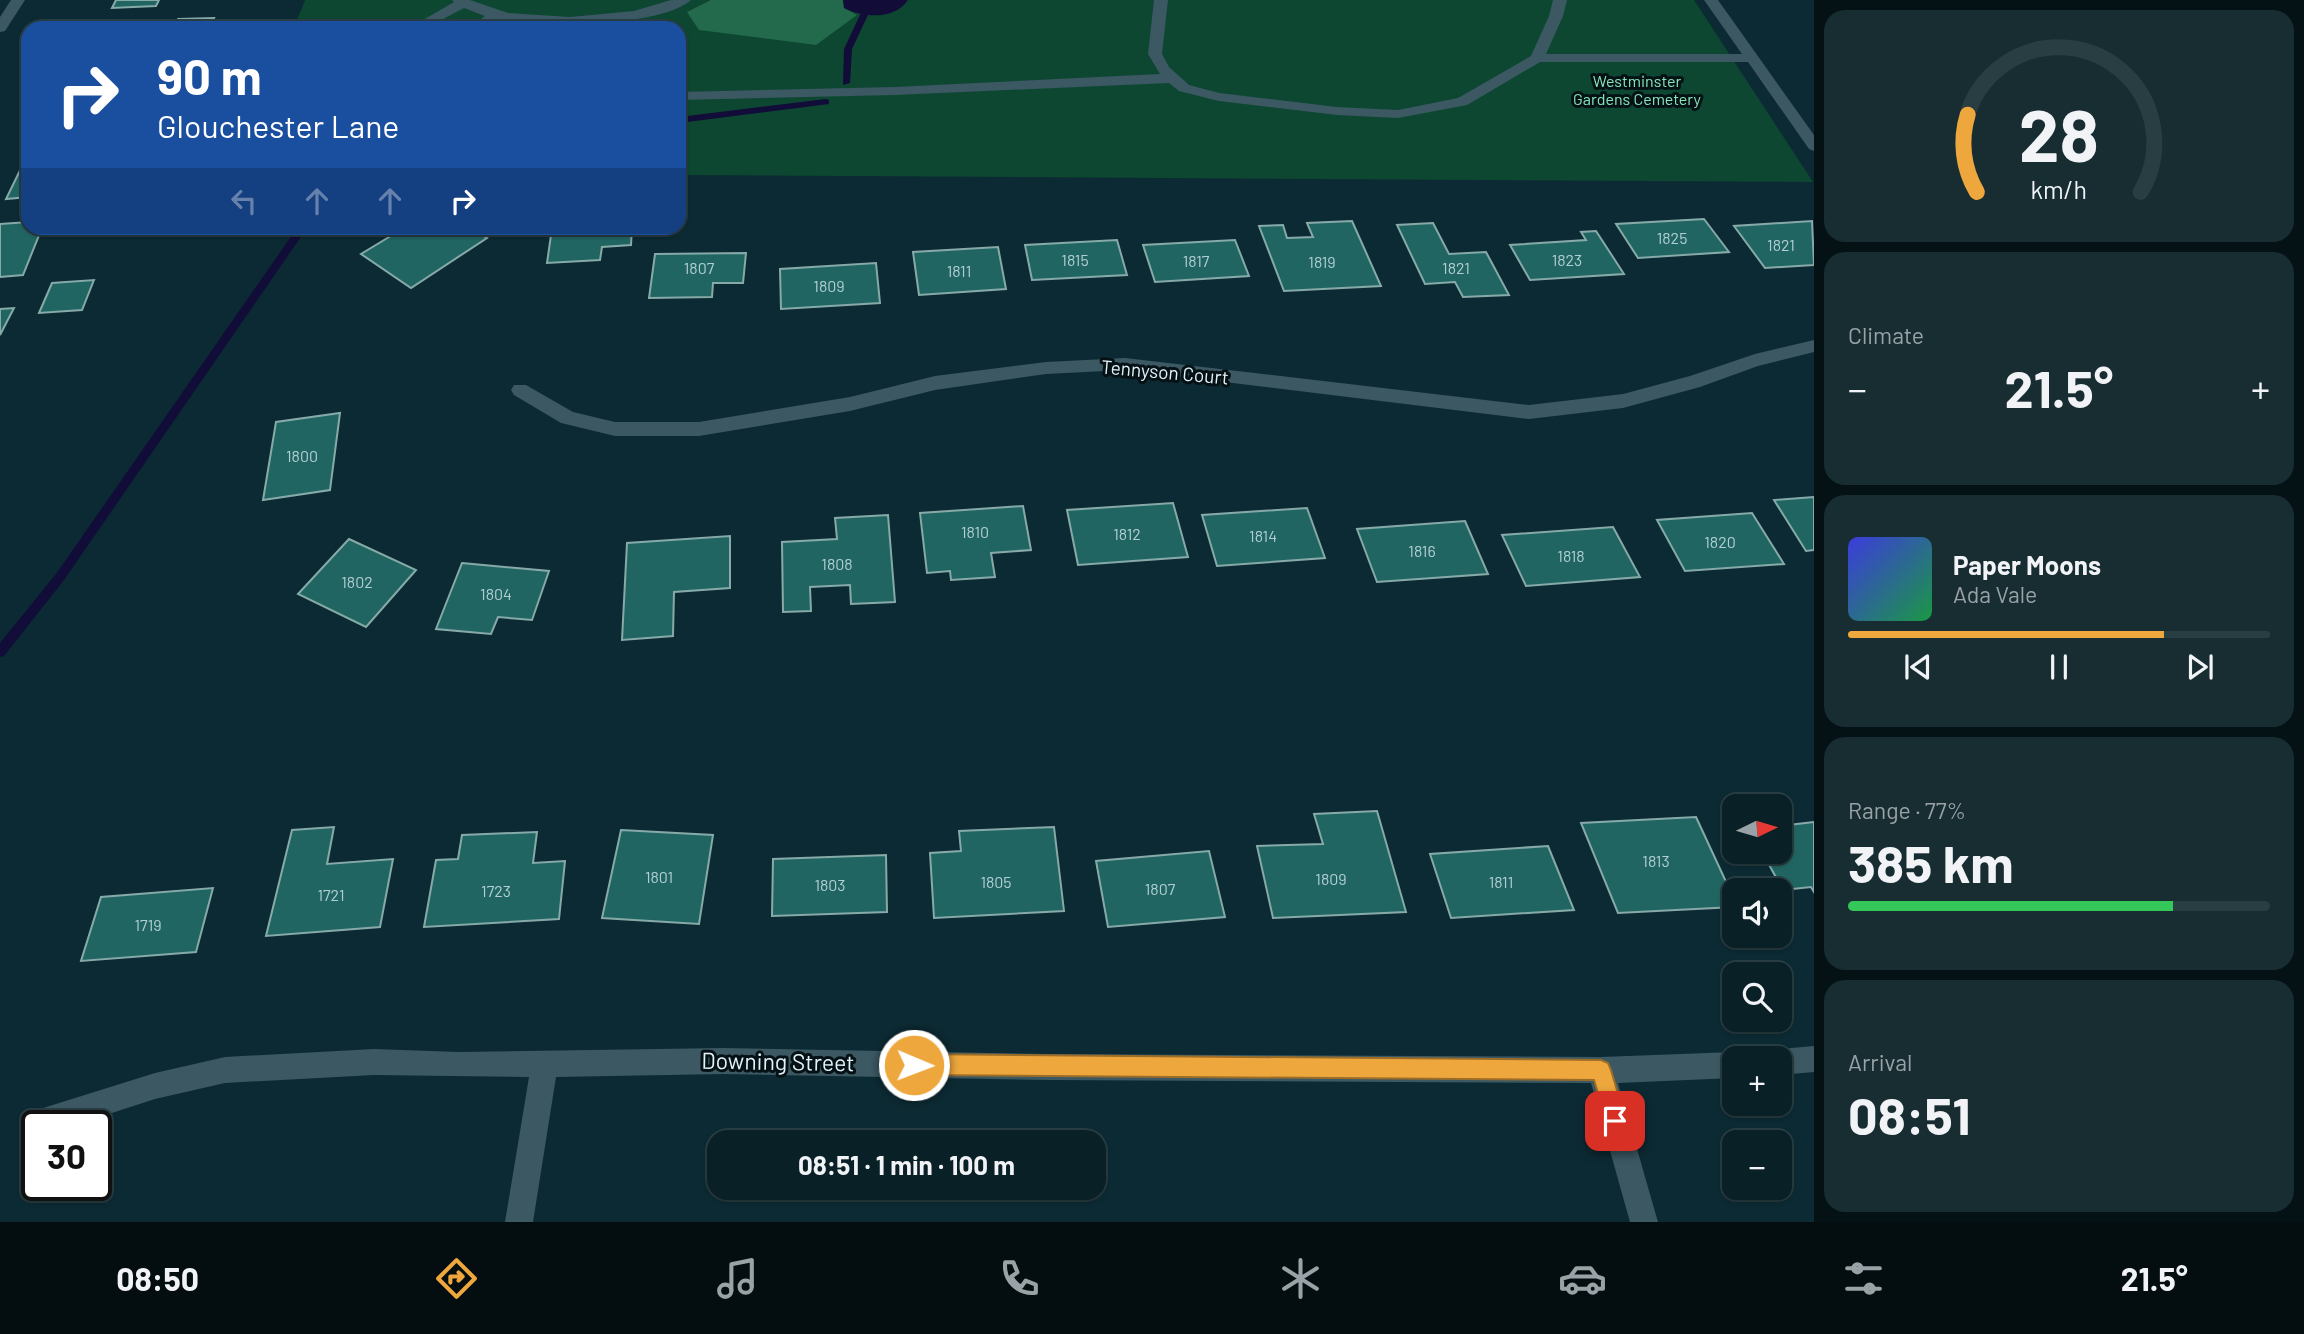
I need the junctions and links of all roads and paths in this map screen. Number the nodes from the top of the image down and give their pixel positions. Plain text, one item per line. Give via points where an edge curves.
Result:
1 (16, 0) edge
2 (684, 0) edge
3 (1161, 0) edge
4 (1560, 0) edge
5 (1711, 0) edge
6 (0, 1) edge
7 (461, 1) edge
8 (497, 14) junction
9 (428, 21) edge
10 (486, 21) edge
11 (548, 21) edge
12 (585, 21) edge
13 (0, 28) edge
14 (1537, 58) junction
15 (1751, 58) junction
16 (1173, 78) junction
17 (686, 96) edge
18 (1814, 146) edge
19 (1814, 346) edge
20 (520, 390) dead end
21 (1814, 1059) edge
22 (1792, 1061) edge
23 (545, 1062) junction
24 (1722, 1065) edge
25 (1601, 1070) junction
26 (80, 1110) edge
27 (519, 1222) edge
28 (1644, 1222) edge

1 - 6 street
1 - 13 street
2 - 12 street via 619,18
3 - 16 street via 1155,54
4 - 14 street
5 - 15 street
7 - 8 street
7 - 9 street
8 - 10 street
8 - 11 street
14 - 15 street
14 - 16 street via 1462,102 1398,114 1219,97 1184,88
15 - 18 street
16 - 17 street
19 - 20 street, Tennyson Court via 1623,401 1529,412 1125,364 1046,368 935,383 850,404 699,429 615,429 568,418
21 - 22 street
23 - 25 street, Downing Street
23 - 26 street, Downing Street via 374,1062 225,1070
23 - 27 street
24 - 25 street, Downing Street
25 - 28 street

